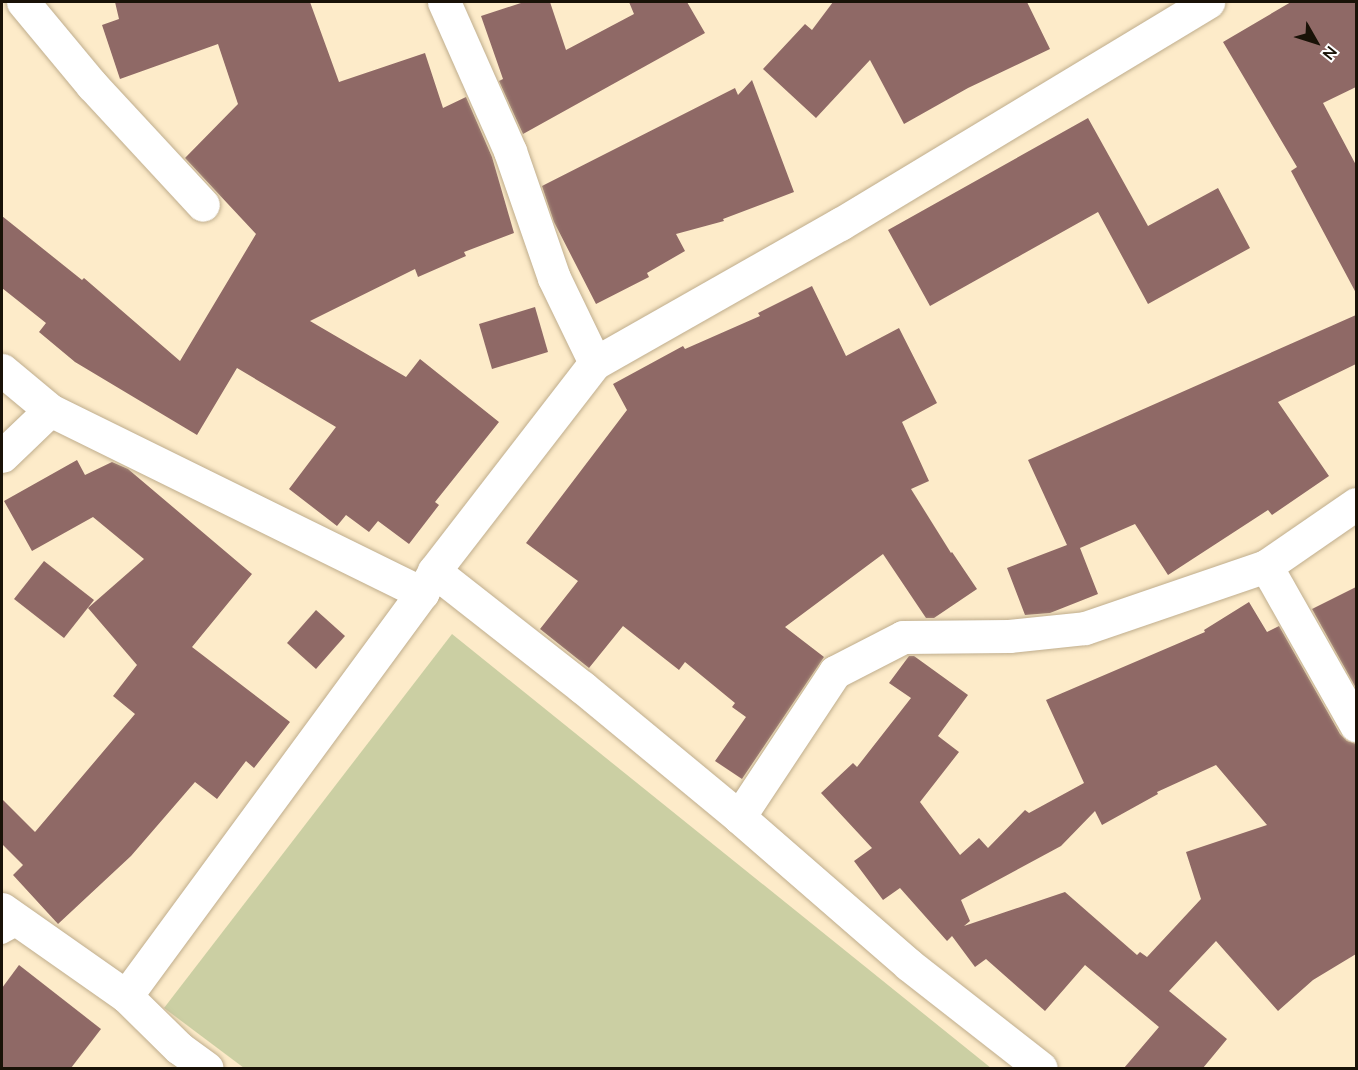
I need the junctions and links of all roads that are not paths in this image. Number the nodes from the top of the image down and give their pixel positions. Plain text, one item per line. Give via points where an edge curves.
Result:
1 (23, 2) edge
2 (444, 2) edge
3 (1209, 2) edge
4 (203, 206) dead end
5 (595, 363) junction
6 (2, 370) edge
7 (50, 410) junction
8 (2, 456) edge
9 (1356, 504) edge
10 (1266, 566) junction
11 (428, 582) junction
12 (1356, 725) edge
13 (739, 817) junction
14 (8, 923) edge
15 (126, 996) junction
16 (207, 1068) edge
17 (1041, 1068) edge

1 - 4 street via 92,85
2 - 5 street via 510,151 554,278
3 - 5 street via 840,224
5 - 11 street
6 - 7 street
7 - 8 street
7 - 11 street
9 - 10 street
10 - 12 street
10 - 13 street via 1085,628 1009,636 903,637 835,672
11 - 13 street via 541,654
11 - 15 street
13 - 17 street via 909,965
14 - 15 street
15 - 16 street via 179,1048

